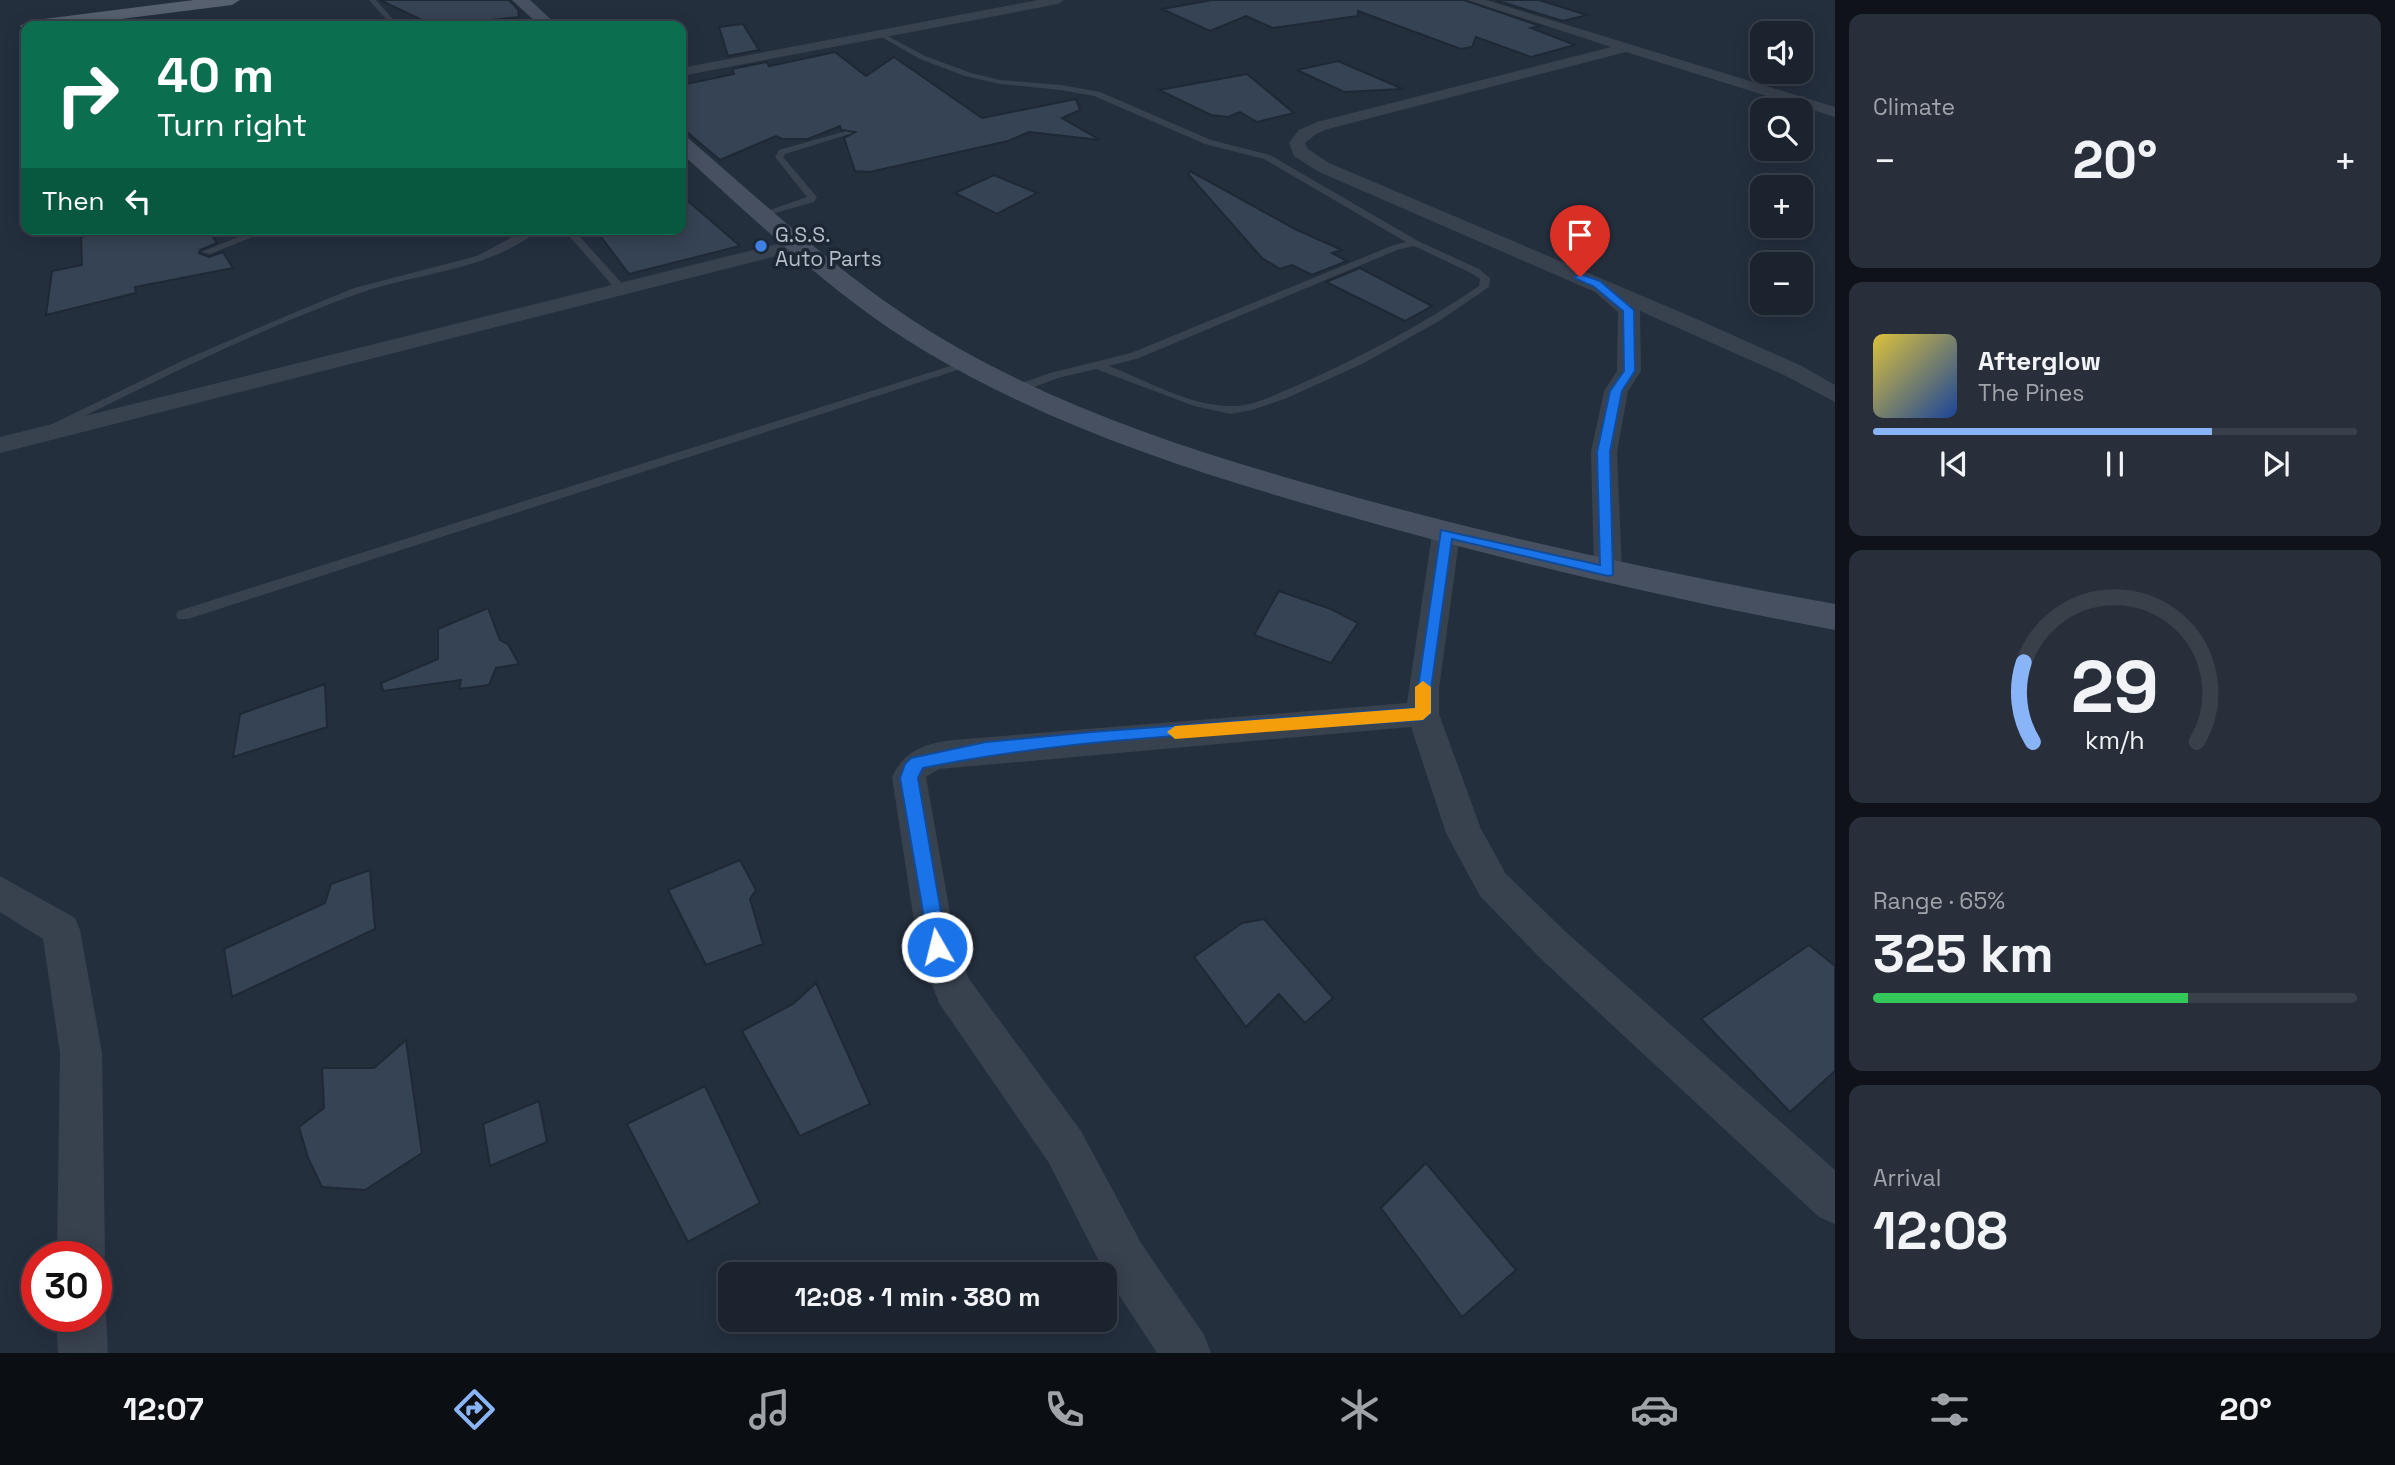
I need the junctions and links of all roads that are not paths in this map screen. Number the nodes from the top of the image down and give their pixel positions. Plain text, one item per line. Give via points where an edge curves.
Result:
1 (232, 0) edge
2 (372, 0) edge
3 (520, 0) edge
4 (1058, 0) edge
5 (1473, 0) edge
6 (190, 3) edge
7 (64, 21) edge
8 (391, 21) edge
9 (544, 21) edge
10 (880, 34) junction
11 (1624, 48) junction
12 (686, 71) edge
13 (1835, 112) edge
14 (849, 133) dead end
15 (686, 146) edge
16 (764, 215) junction
17 (251, 235) edge
18 (524, 235) edge
19 (573, 235) edge
20 (1415, 243) junction
21 (797, 245) junction
22 (206, 252) dead end
23 (1597, 283) junction
24 (623, 291) junction
25 (966, 364) junction
26 (1100, 366) junction
27 (1017, 389) junction
28 (1835, 395) edge
29 (37, 435) junction
30 (0, 445) edge
31 (1446, 534) junction
32 (1608, 572) junction
33 (183, 615) dead end
34 (1835, 617) edge
35 (1423, 713) junction
36 (0, 892) edge
37 (1835, 1201) edge
38 (81, 1241) edge
39 (82, 1332) edge
40 (83, 1353) edge
41 (1186, 1353) edge

1 - 6 main road
2 - 8 lane
3 - 9 street
4 - 10 street
5 - 11 street
6 - 7 main road
10 - 12 street
10 - 20 lane via 942,66 1000,82 1097,94 1208,142 1261,155
11 - 13 street
11 - 23 street via 1311,129 1300,135 1297,143 1300,152 1323,167
14 - 16 lane via 782,152 779,156 812,197
15 - 16 street
16 - 21 street
17 - 22 lane
18 - 29 lane via 481,258 358,290 188,362
19 - 24 lane
20 - 26 lane
20 - 26 lane via 1475,271 1485,278 1484,287 1465,303 1342,369 1259,405 1213,408
21 - 24 street
21 - 25 street via 886,314
23 - 28 street via 1794,371
23 - 32 street via 1629,310 1629,371 1616,391 1604,452
24 - 29 street
25 - 27 street
25 - 33 lane
26 - 27 lane via 1054,375
27 - 31 street via 1065,414 1157,449
29 - 30 street
31 - 32 street
31 - 35 street
32 - 34 street
35 - 37 street via 1464,833 1493,885 1553,946
35 - 41 street via 986,749 932,758 911,769 937,947 953,990 1065,1147 1124,1260
36 - 38 street via 61,930 81,1053
39 - 40 street

